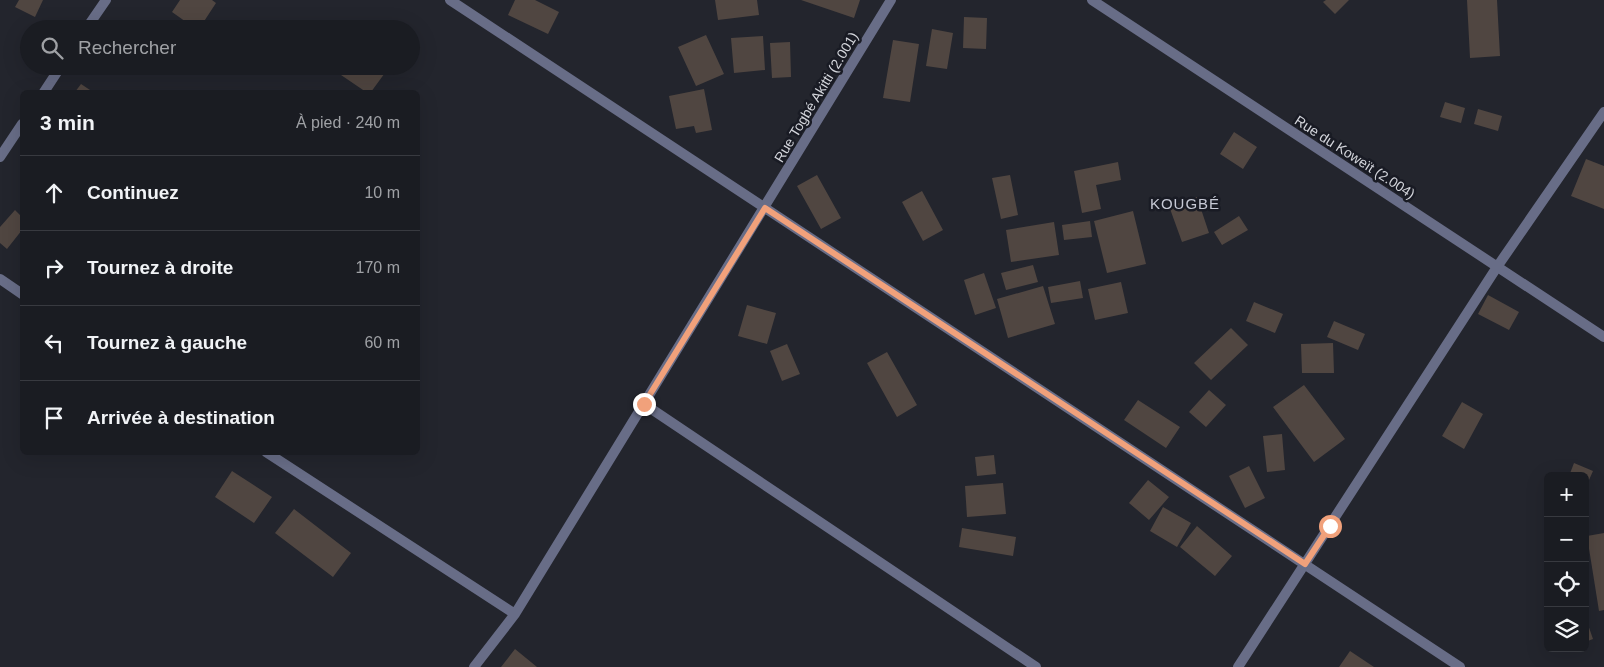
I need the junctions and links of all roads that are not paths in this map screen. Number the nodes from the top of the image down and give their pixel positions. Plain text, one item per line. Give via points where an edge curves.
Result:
1 (106, 0) edge
2 (450, 0) edge
3 (891, 0) edge
4 (1092, 0) edge
5 (92, 20) edge
6 (55, 75) edge
7 (45, 90) edge
8 (1604, 112) edge
9 (20, 127) edge
10 (0, 157) edge
11 (765, 208) junction
12 (1497, 267) junction
13 (0, 279) edge
14 (20, 293) edge
15 (1604, 337) edge
16 (644, 404) junction
17 (271, 455) edge
18 (1305, 564) junction
19 (515, 614) junction
20 (474, 667) edge
21 (1036, 667) edge
22 (1238, 667) edge
23 (1460, 667) edge

1 - 5 street
2 - 11 street
3 - 11 street, Rue Togbé Akitti (2.001)
4 - 12 street, Rue du Koweït (2.004)
6 - 7 street
8 - 12 street
9 - 10 street
11 - 16 street, Rue Togbé Akitti (2.001)
11 - 18 street
12 - 15 street, Rue du Koweït (2.004)
12 - 18 street
13 - 14 street
16 - 19 street, Rue Togbé Akitti (2.001)
16 - 21 street
17 - 19 street
18 - 22 street
18 - 23 street
19 - 20 street, Rue Togbé Akitti (2.001)

